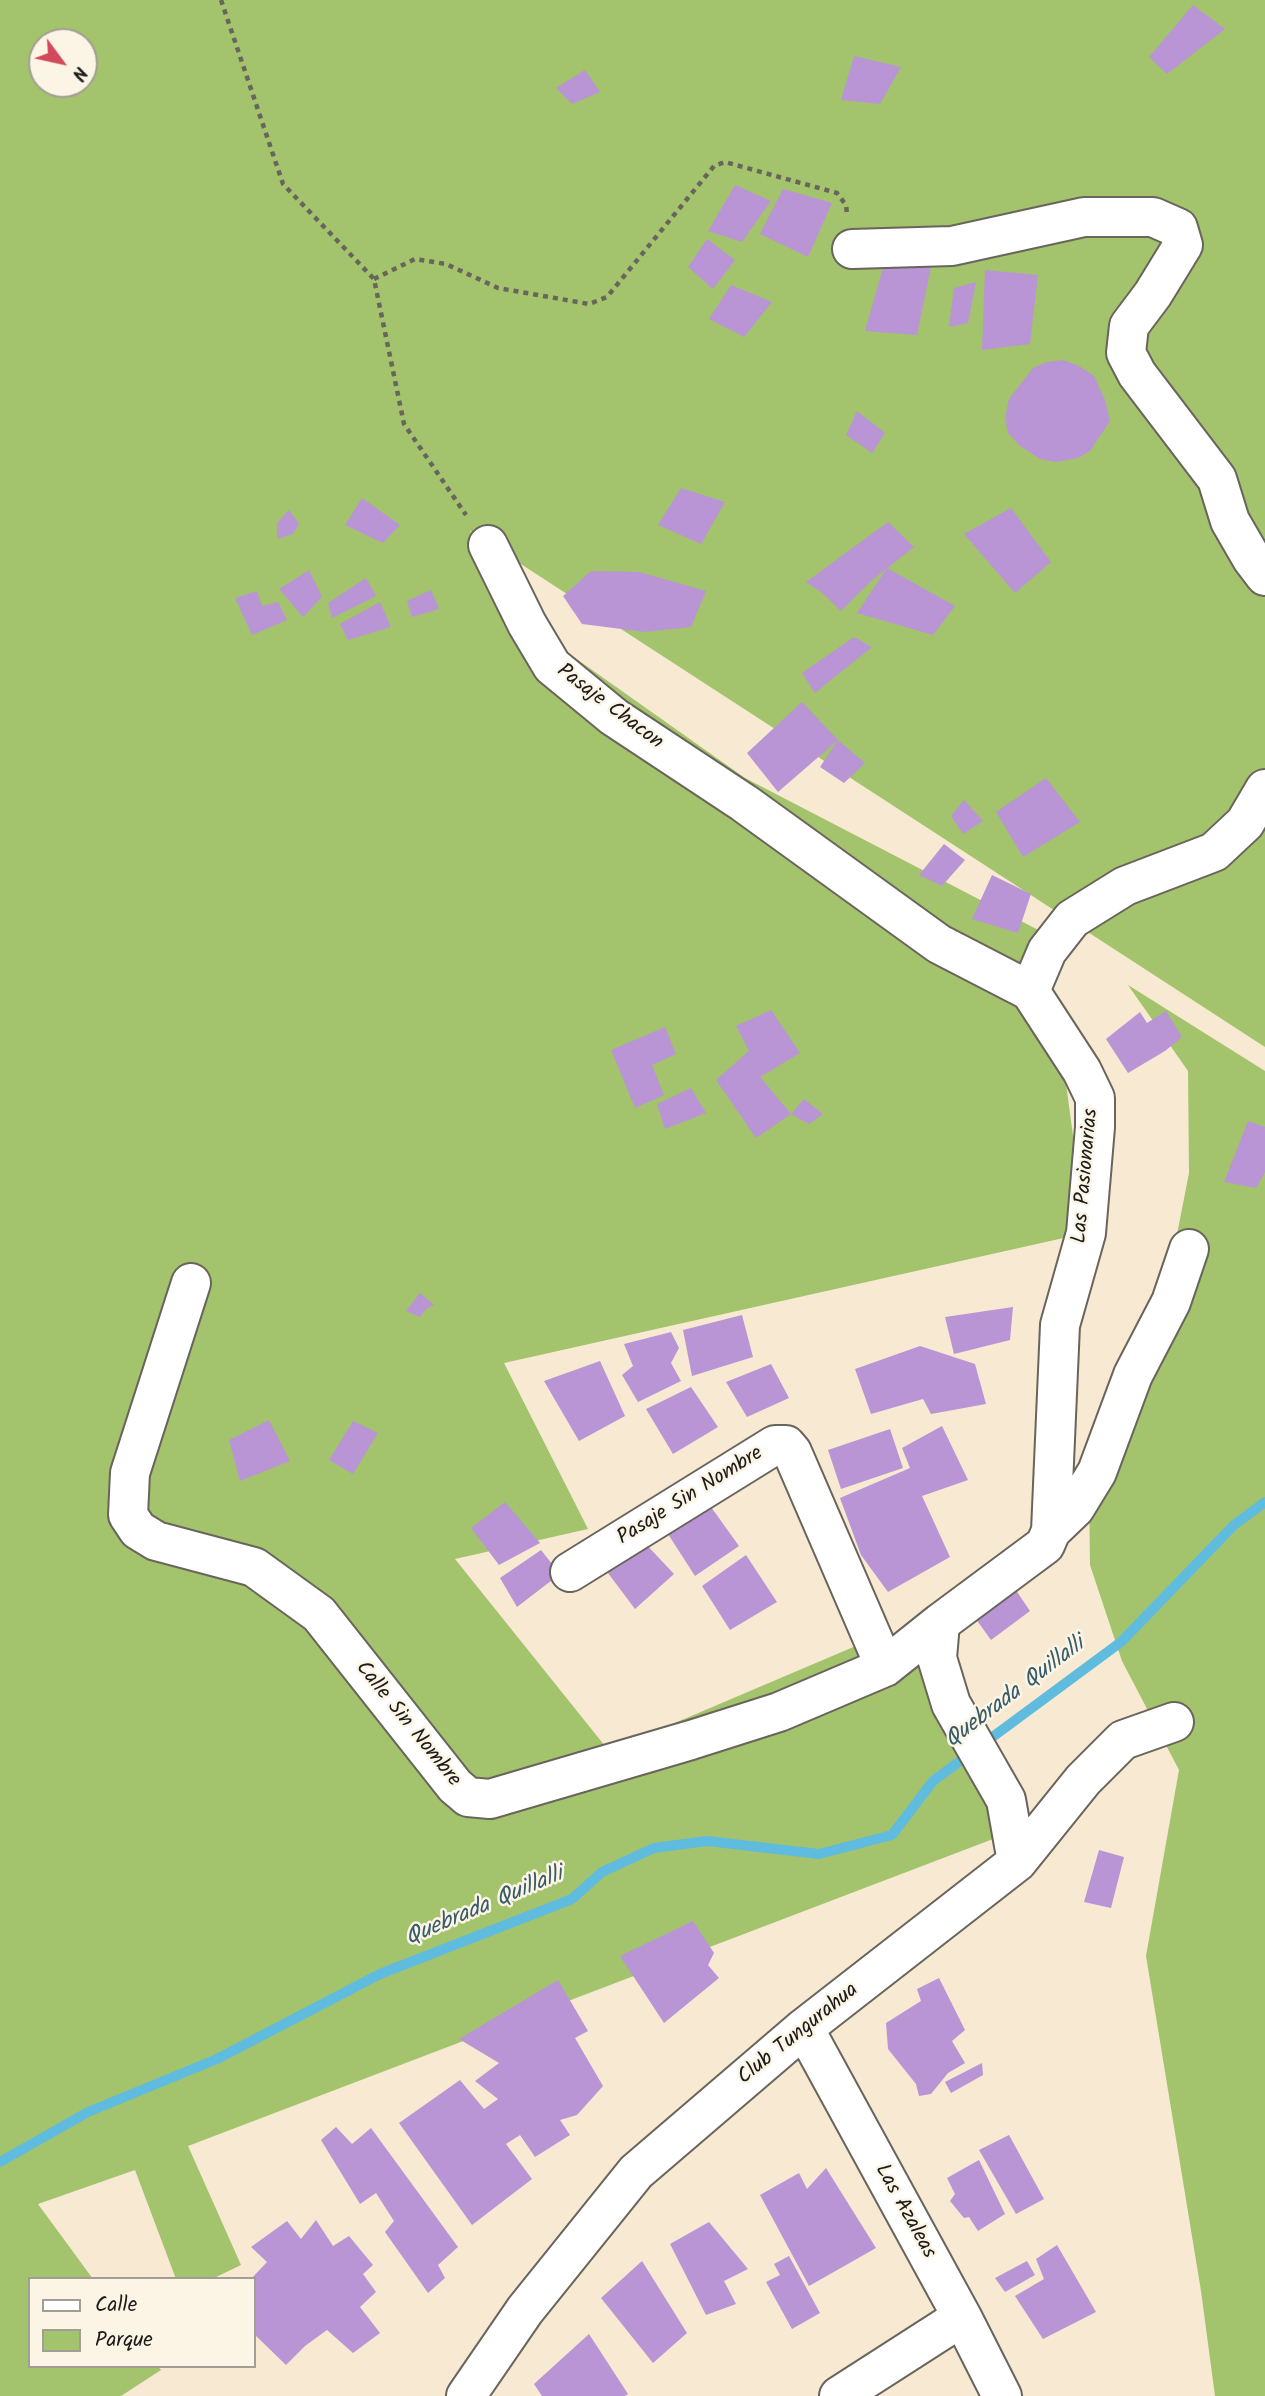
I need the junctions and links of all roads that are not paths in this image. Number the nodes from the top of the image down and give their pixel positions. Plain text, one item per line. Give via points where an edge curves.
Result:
1 (852, 249) road end
2 (488, 545) road end
3 (1265, 576) edge
4 (1265, 789) edge
5 (744, 803) joint
6 (1030, 991) junction
7 (1189, 1249) dead end
8 (191, 1283) dead end
9 (1051, 1531) junction
10 (570, 1572) dead end
11 (940, 1623) junction
12 (885, 1667) junction
13 (1174, 1722) dead end
14 (1017, 1862) junction
15 (804, 2028) junction
16 (962, 2317) junction
17 (466, 2396) edge
18 (839, 2396) edge
19 (1002, 2396) edge

1 - 3 street via 952,246 1084,217 1153,217 1178,228 1182,245 1129,326 1126,352 1137,374 1217,479 1230,521
2 - 5 street, Pasaje Chacon via 552,666 614,717
4 - 6 street via 1245,824 1214,852 1125,886 1072,919 1046,951
5 - 6 street, Las Pasionarias via 939,944
6 - 9 street, Las Pasionarias via 1095,1098 1086,1233 1060,1325
7 - 9 street via 1171,1302 1133,1375 1097,1472 1074,1508
8 - 12 street, Calle Sin Nombre via 130,1473 128,1515 138,1530 156,1541 254,1567 319,1614 468,1797 489,1798 691,1741 779,1712
9 - 11 street via 1045,1545
10 - 12 street, Pasaje Sin Nombre via 775,1445 786,1445
11 - 12 street, Calle Sin Nombre
11 - 14 street via 937,1658 951,1704 1006,1800
13 - 14 street, Club Tungurahua via 1123,1740 1083,1780
14 - 15 street, Club Tungurahua
15 - 16 street, Las Azaleas
15 - 17 street, Club Tungurahua via 636,2172 525,2310
16 - 18 street
16 - 19 street, Las Azaleas

